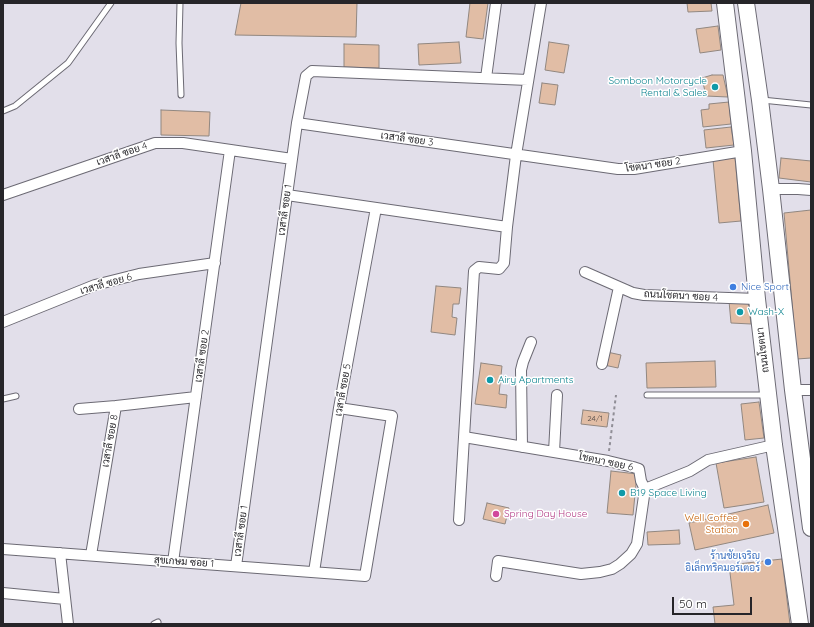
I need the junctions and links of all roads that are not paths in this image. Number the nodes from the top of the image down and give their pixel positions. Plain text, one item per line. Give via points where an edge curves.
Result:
1 (111, 3) edge
2 (180, 3) edge
3 (496, 3) edge
4 (541, 3) edge
5 (725, 3) edge
6 (746, 3) edge
7 (486, 78) junction
8 (528, 80) junction
9 (181, 95) dead end
10 (760, 100) junction
11 (811, 105) edge
12 (3, 111) edge
13 (298, 123) junction
14 (230, 150) junction
15 (743, 151) junction
16 (516, 155) junction
17 (292, 159) junction
18 (771, 189) junction
19 (811, 190) edge
20 (3, 195) edge
21 (287, 195) junction
22 (376, 208) junction
23 (507, 227) junction
24 (215, 262) junction
25 (585, 272) dead end
26 (619, 287) junction
27 (757, 299) junction
28 (3, 322) edge
29 (531, 342) dead end
30 (602, 364) dead end
31 (793, 390) junction
32 (811, 390) edge
33 (768, 394) junction
34 (557, 395) dead end
35 (646, 395) dead end
36 (16, 396) dead end
37 (196, 397) junction
38 (3, 399) edge
39 (116, 406) junction
40 (339, 408) junction
41 (79, 409) dead end
42 (464, 437) junction
43 (774, 445) junction
44 (522, 447) junction
45 (554, 452) junction
46 (808, 477) edge
47 (645, 489) junction
48 (459, 520) dead end
49 (811, 528) edge
50 (3, 549) edge
51 (60, 553) junction
52 (91, 556) junction
53 (173, 562) junction
54 (236, 566) junction
55 (314, 572) junction
56 (496, 576) dead end
57 (3, 593) edge
58 (65, 599) junction
59 (68, 624) edge
60 (800, 624) edge

1 - 12 lane via 68,63 15,106
2 - 9 lane
3 - 7 street
4 - 8 street
5 - 15 main road, ถนนโชตนา
6 - 10 main road
7 - 8 street, เวสาลี ซอย 1
7 - 13 street, เวสาลี ซอย 1 via 312,70 306,76
8 - 16 street
10 - 11 lane
10 - 18 main road
13 - 16 street, เวสาลี ซอย 3
13 - 17 street, เวสาลี ซอย 1
14 - 17 street, เวสาลี ซอย 4
14 - 20 street, เวสาลี ซอย 4 via 183,143 154,143
14 - 24 street, เวสาลี ซอย 2
15 - 16 street, โชตนา ซอย 2 via 618,170
15 - 27 main road, ถนนโชตนา
16 - 23 street
17 - 21 street, เวสาลี ซอย 1
18 - 19 street
18 - 31 main road
21 - 22 street
21 - 54 street, เวสาลี ซอย 1
22 - 23 street
22 - 40 street, เวสาลี ซอย 5
23 - 42 street via 504,264 499,269 479,267 474,272
24 - 28 street, เวสาลี ซอย 6 via 139,274 94,285
24 - 37 street, เวสาลี ซอย 2
25 - 26 street, ถนนโชตนา ซอย 4
26 - 27 street, ถนนโชตนา ซอย 4 via 644,295
26 - 30 street
27 - 33 main road, ถนนโชตนา
29 - 44 street via 521,370
31 - 32 street
31 - 46 main road
33 - 35 lane
33 - 43 main road, ถนนโชตนา
34 - 45 street
36 - 38 lane
37 - 39 street, เวสาลี ซอย 8
37 - 53 street, เวสาลี ซอย 2
39 - 41 street
39 - 52 street, เวสาลี ซอย 8
40 - 55 street, เวสาลี ซอย 5
40 - 55 street, สุขเกษม ซอย 1 via 392,416 365,576
42 - 44 street, โชตนา ซอย 6
42 - 48 street
43 - 47 street via 708,460 690,471
43 - 60 main road, ถนนโชตนา
44 - 45 street, โชตนา ซอย 6
45 - 47 street, โชตนา ซอย 6 via 633,466 639,469
46 - 49 main road
47 - 56 street via 637,544 631,554 612,569 581,574 498,561
50 - 51 street, สุขเกษม ซอย 1
51 - 52 street, สุขเกษม ซอย 1
51 - 58 street
52 - 53 street, สุขเกษม ซอย 1
53 - 54 street, สุขเกษม ซอย 1
54 - 55 street, สุขเกษม ซอย 1
57 - 58 street
58 - 59 street

